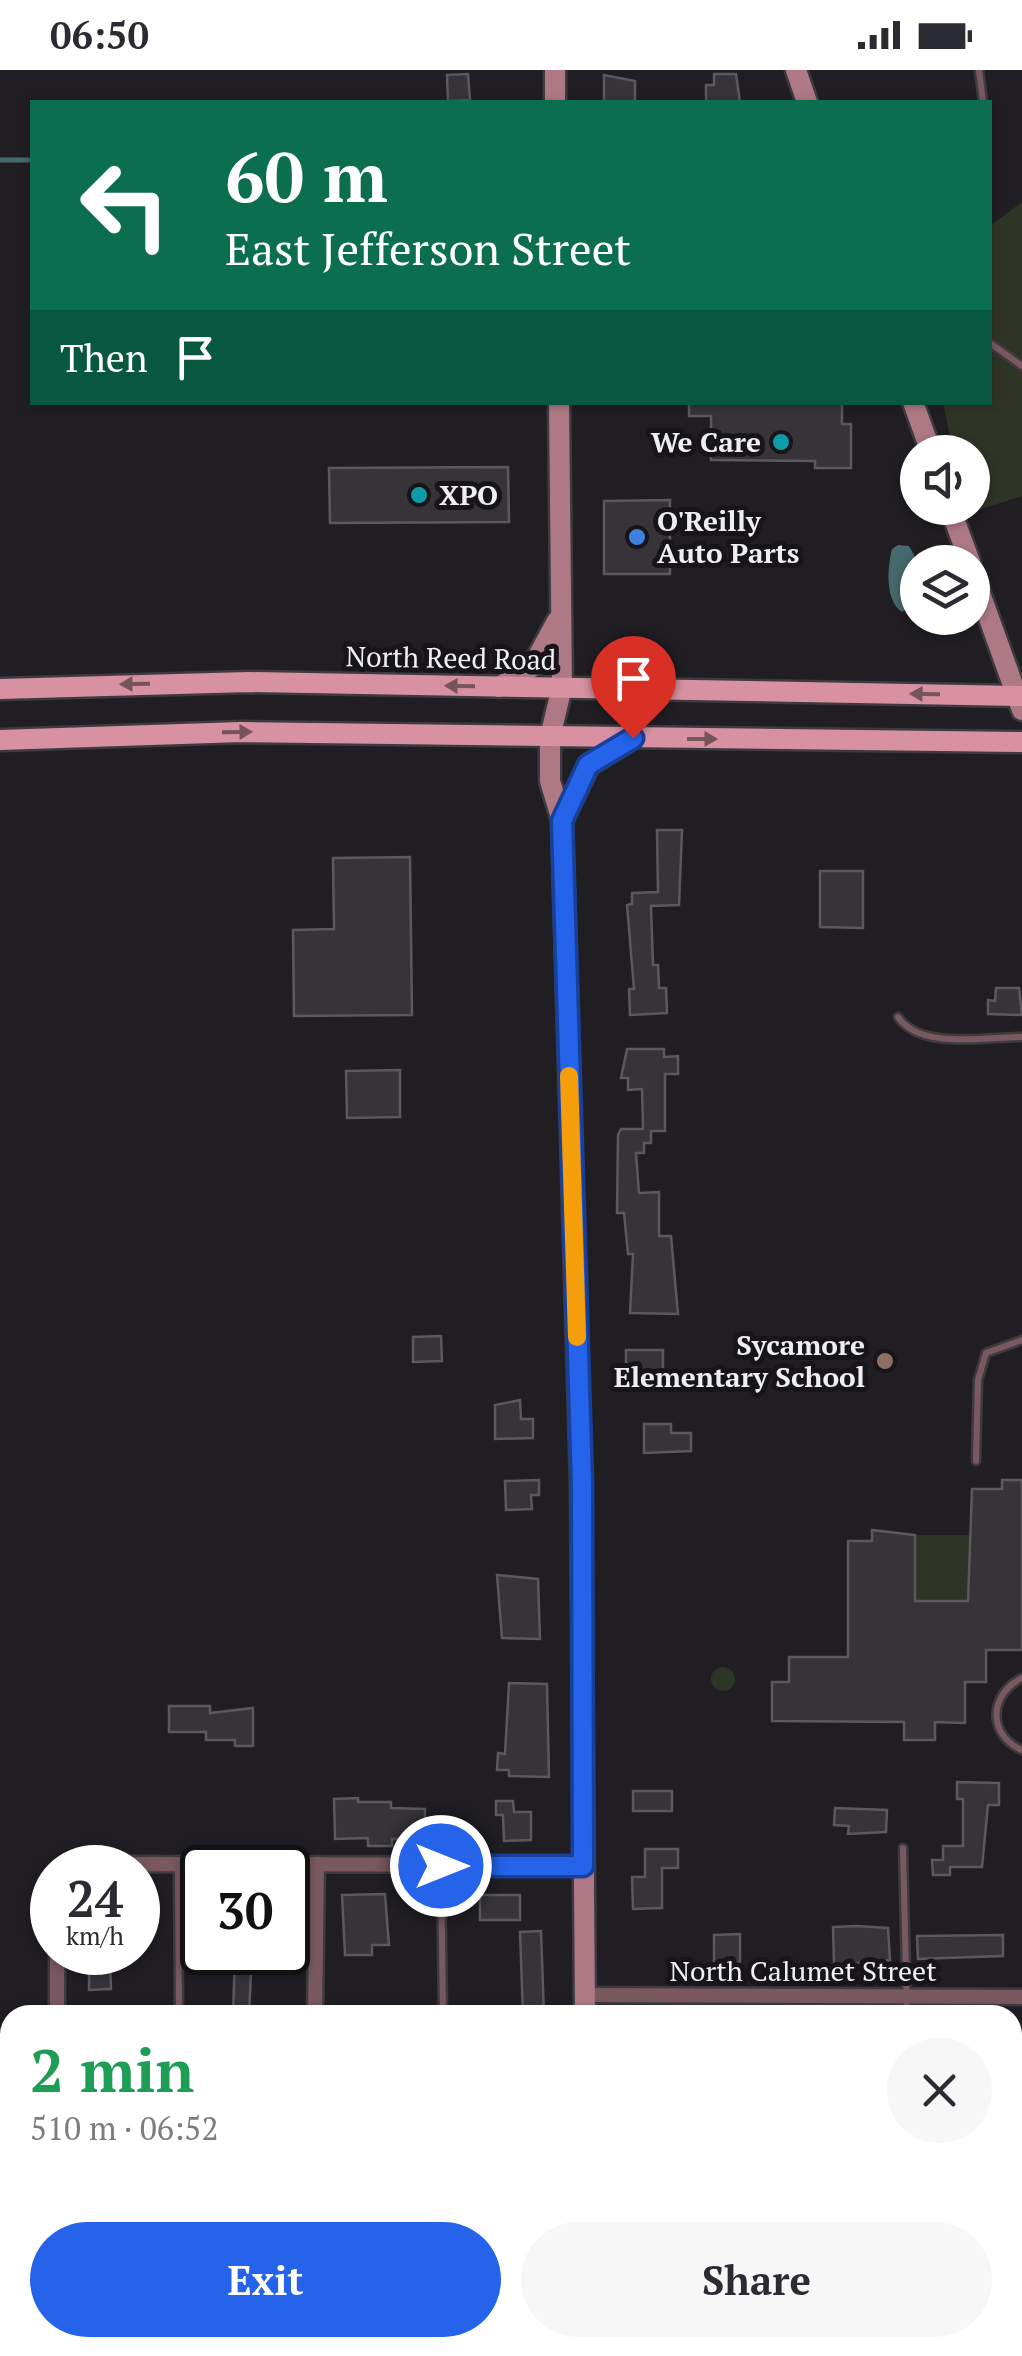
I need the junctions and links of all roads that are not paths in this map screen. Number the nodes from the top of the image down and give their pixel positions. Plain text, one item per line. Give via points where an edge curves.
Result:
1 (554, 70) edge
2 (796, 70) edge
3 (979, 70) edge
4 (555, 100) edge
5 (806, 100) edge
6 (983, 100) edge
7 (992, 345) edge
8 (1022, 366) edge
9 (559, 405) edge
10 (914, 405) edge
11 (925, 435) edge
12 (562, 605) junction
13 (990, 620) edge
14 (498, 686) junction
15 (562, 688) junction
16 (0, 689) edge
17 (1020, 701) edge
18 (550, 737) junction
19 (633, 738) junction
20 (0, 740) edge
21 (1022, 742) edge
22 (562, 821) junction
23 (898, 1016) dead end
24 (1022, 1037) edge
25 (1022, 1340) edge
26 (976, 1460) dead end
27 (1022, 1678) edge
28 (1022, 1750) edge
29 (903, 1848) dead end
30 (178, 1864) junction
31 (317, 1864) junction
32 (160, 1865) edge
33 (441, 1866) junction
34 (583, 1866) junction
35 (57, 1975) edge
36 (906, 1996) junction
37 (1022, 1997) edge
38 (57, 2005) edge
39 (178, 2005) edge
40 (315, 2005) edge
41 (443, 2005) edge
42 (585, 2005) edge
43 (906, 2005) edge

1 - 4 street
2 - 5 street
3 - 6 lane
7 - 8 lane
9 - 12 street
10 - 11 street
12 - 14 street via 532,667
12 - 15 street
13 - 17 street
14 - 15 main road, North Reed Road
14 -> 16 main road, North Reed Road via 248,682
17 -> 15 main road, North Reed Road
15 - 18 street
18 - 19 main road
20 -> 18 main road via 241,732
18 - 22 street via 550,781
19 -> 21 main road
19 - 22 street via 588,765
22 - 34 street via 582,1484
23 - 24 lane via 904,1026 930,1036
25 - 26 lane via 986,1352 978,1380
27 - 28 lane via 1002,1692 995,1716 1005,1740
29 - 36 lane
30 - 31 street
30 - 32 street
30 - 39 lane
31 - 33 street
31 - 40 street
33 - 34 street
33 - 41 lane
34 - 42 street
35 - 38 street
36 - 37 street, North Calumet Street
36 - 42 street, North Calumet Street
36 - 43 lane

